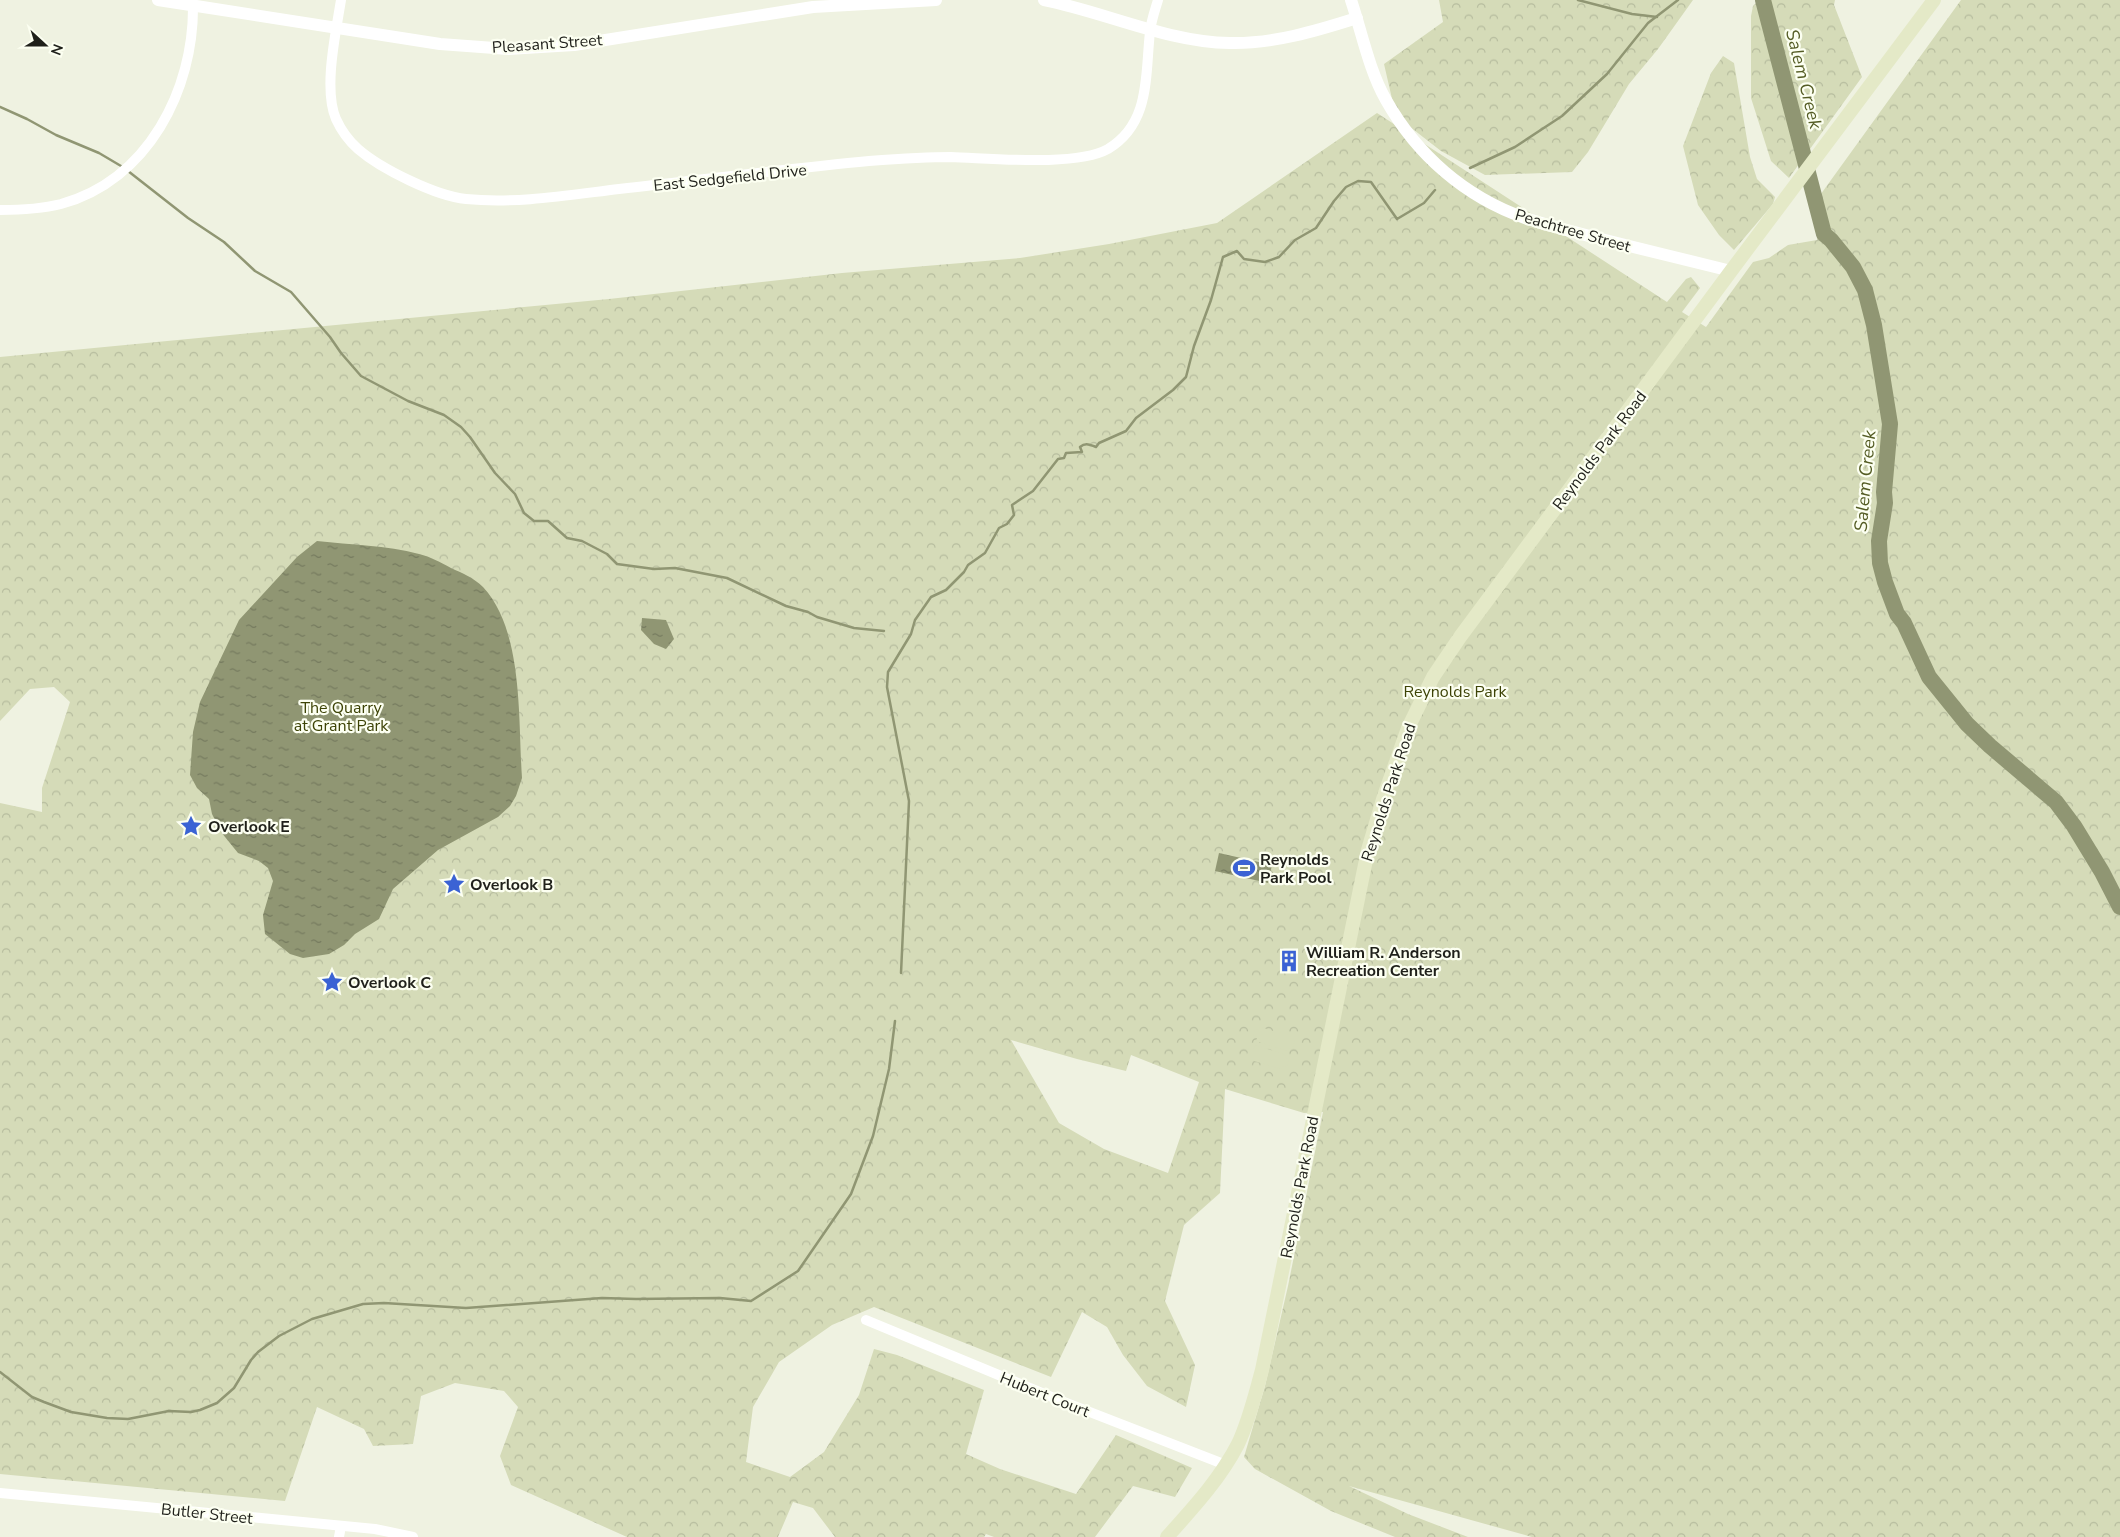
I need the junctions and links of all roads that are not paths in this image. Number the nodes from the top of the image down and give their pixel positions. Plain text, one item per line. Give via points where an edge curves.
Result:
1 (158, 0) edge
2 (341, 0) edge
3 (936, 0) edge
4 (1044, 0) edge
5 (1158, 0) edge
6 (1351, 0) edge
7 (1934, 0) edge
8 (812, 4) edge
9 (193, 5) junction
10 (1357, 18) junction
11 (337, 28) junction
12 (1150, 28) junction
13 (0, 210) edge
14 (1730, 271) junction
15 (866, 1320) dead end
16 (1226, 1465) junction
17 (0, 1493) edge
18 (341, 1526) junction
19 (339, 1537) edge
20 (413, 1537) edge
21 (1167, 1537) edge

1 - 9 street, Pleasant Street
2 - 11 street, East Sedgefield Drive
3 - 8 street, Pleasant Street
4 - 12 street
5 - 12 street, East Sedgefield Drive
6 - 10 street, Peachtree Street
7 - 14 main road, Reynolds Park Road
8 - 11 street, Pleasant Street via 574,45 508,49 440,44
9 - 11 street, Pleasant Street
9 - 13 street via 192,38 179,89 160,130 134,161 76,199 40,208
10 - 12 street via 1276,39 1231,43 1179,36
10 - 14 street, Peachtree Street via 1376,77 1399,122 1422,152 1472,192 1526,218
11 - 12 street, East Sedgefield Drive via 330,98 335,118 348,139 366,155 424,186 451,196 491,200 904,158 1039,160 1096,154 1120,140 1140,113
14 - 16 main road, Reynolds Park Road via 1460,637 1433,677 1408,728 1379,813 1361,880 1262,1370 1244,1430
15 - 16 street, Hubert Court
16 - 21 main road, Reynolds Park Road
17 - 18 street, Butler Street
18 - 19 street
18 - 20 street, Butler Street

